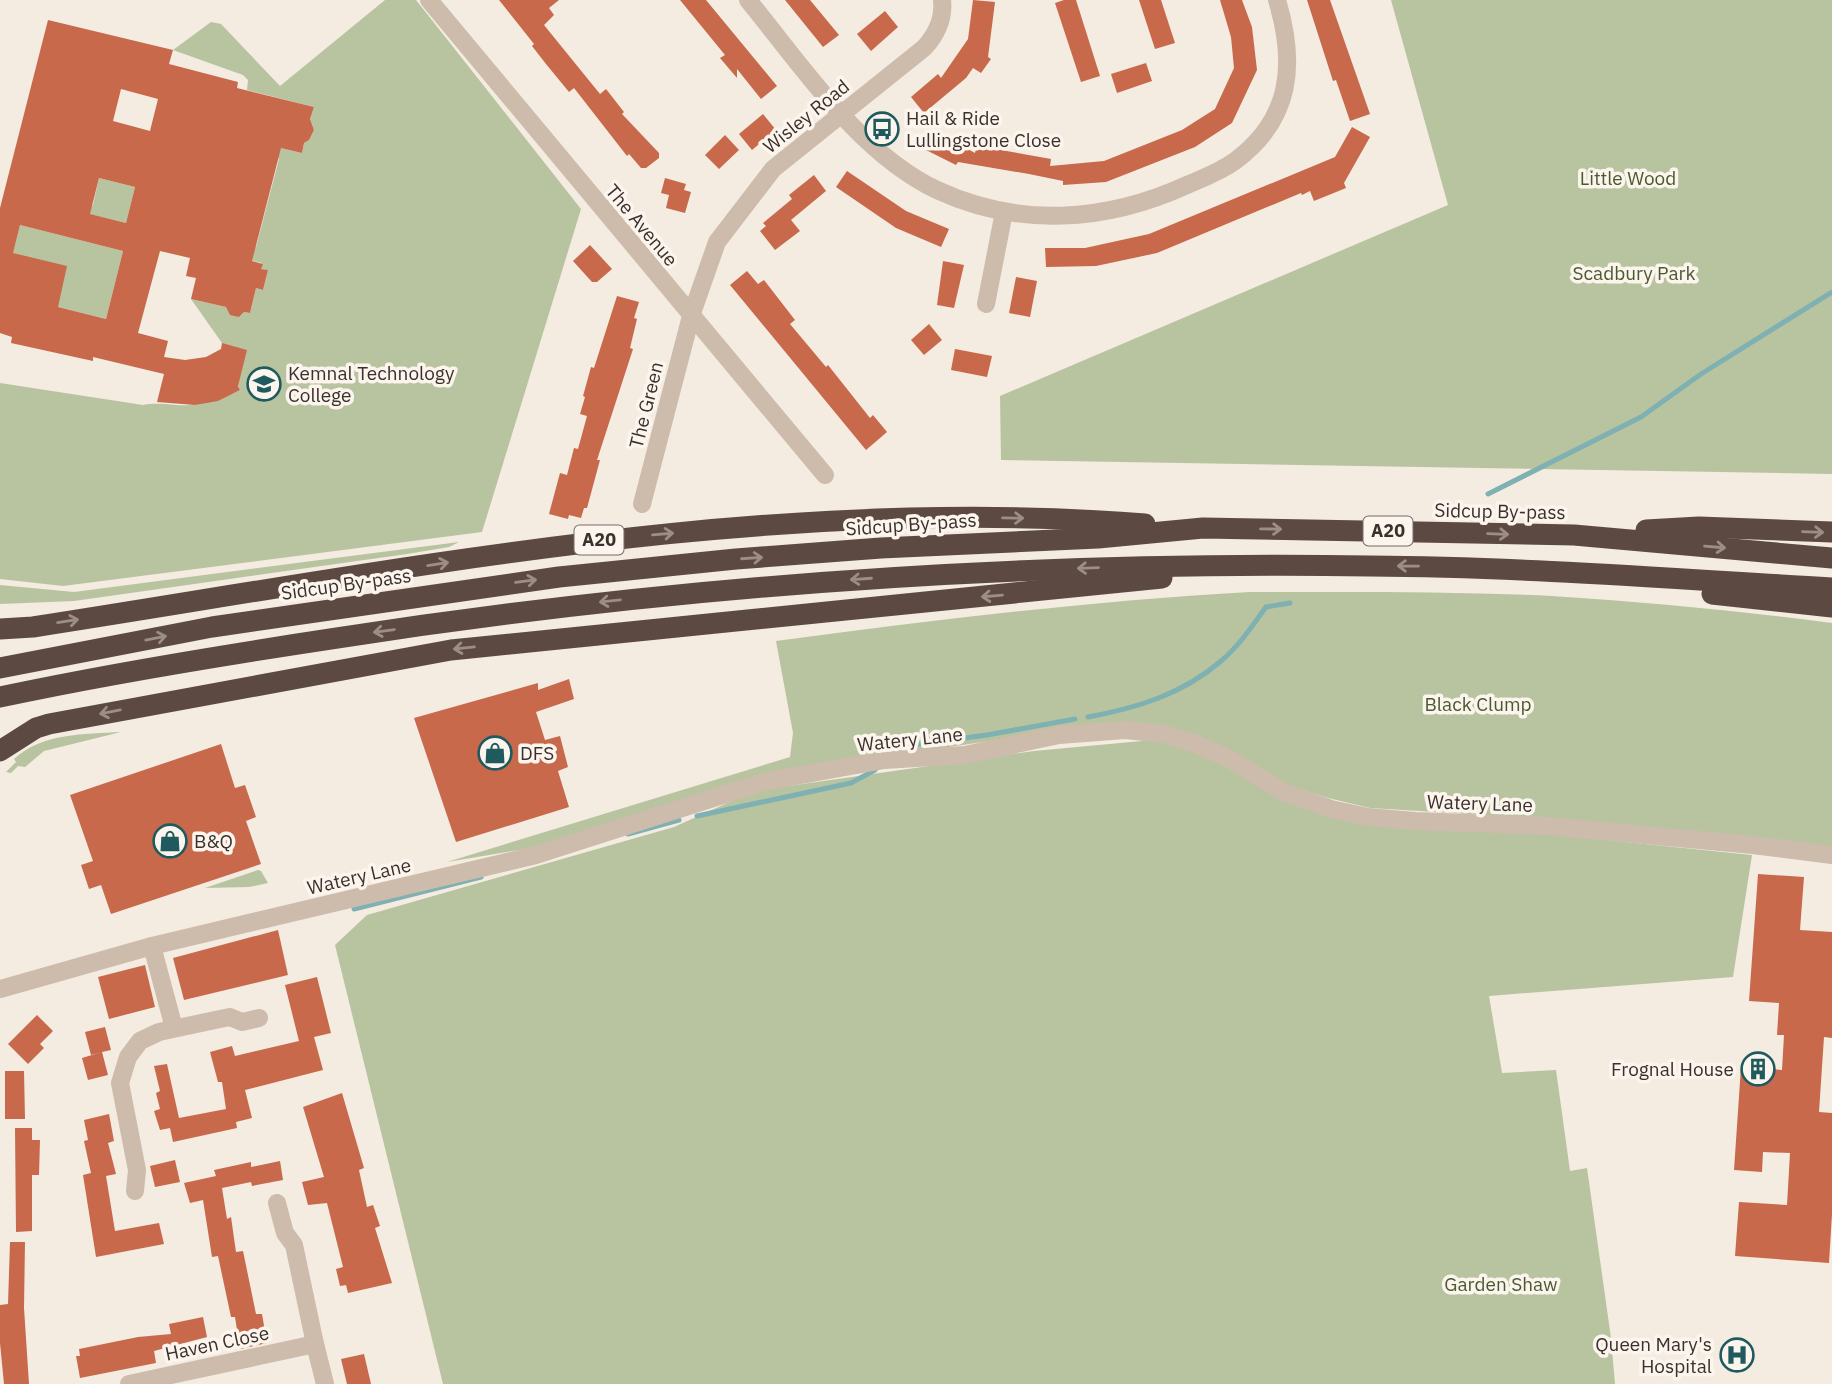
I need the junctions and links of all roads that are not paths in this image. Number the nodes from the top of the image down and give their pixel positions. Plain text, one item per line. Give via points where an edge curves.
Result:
1 (429, 0) edge
2 (748, 0) edge
3 (942, 0) edge
4 (1277, 0) edge
5 (841, 114) junction
6 (1004, 212) junction
7 (985, 304) dead end
8 (691, 316) junction
9 (825, 475) dead end
10 (642, 504) dead end
11 (1203, 528) junction
12 (1832, 532) edge
13 (1574, 535) junction
14 (1832, 558) edge
15 (1254, 566) junction
16 (1550, 571) junction
17 (1832, 588) edge
18 (1832, 607) edge
19 (0, 629) edge
20 (0, 668) edge
21 (0, 697) edge
22 (0, 751) edge
23 (1832, 855) edge
24 (152, 946) junction
25 (0, 989) edge
26 (259, 1018) dead end
27 (174, 1028) junction
28 (135, 1191) dead end
29 (277, 1203) dead end
30 (315, 1344) junction
31 (129, 1384) edge
32 (325, 1384) edge

1 - 8 street, The Avenue
2 - 5 street
3 - 5 street, Wisley Road via 934,37
4 - 6 street via 1287,39 1282,99 1265,130 1235,161 1171,193 1128,208 1076,217
5 - 6 street via 879,153 913,177 959,200
5 - 8 street, Wisley Road via 773,169 717,242
6 - 7 street
8 - 9 street, The Avenue
8 - 10 street, The Green
11 -> 13 highway, Sidcup By-pass / A20
19 -> 11 highway, A20 via 577,542 817,520 1065,519
20 -> 11 highway, Sidcup By-pass / A20 via 225,625 559,577 881,548
13 -> 12 highway, A20 via 1699,527
13 -> 14 highway, Sidcup By-pass / A20
16 -> 15 highway, A20
15 -> 21 highway, A20 via 883,578 576,604 229,654
15 -> 22 highway, A20 via 451,650 49,724
16 - 17 highway, A20
16 - 18 highway, A20 via 1639,587
23 - 24 street, Watery Lane via 1548,826 1368,817 1284,792 1196,744 1165,734 1125,730 1059,736 965,755 884,760 763,782 536,855
24 - 25 street, Watery Lane
24 - 27 street
26 - 27 street via 242,1022 230,1017
27 - 28 street via 140,1041 128,1057 120,1083 137,1170
29 - 30 street via 285,1233 294,1245
30 - 31 street, Haven Close
30 - 32 street

